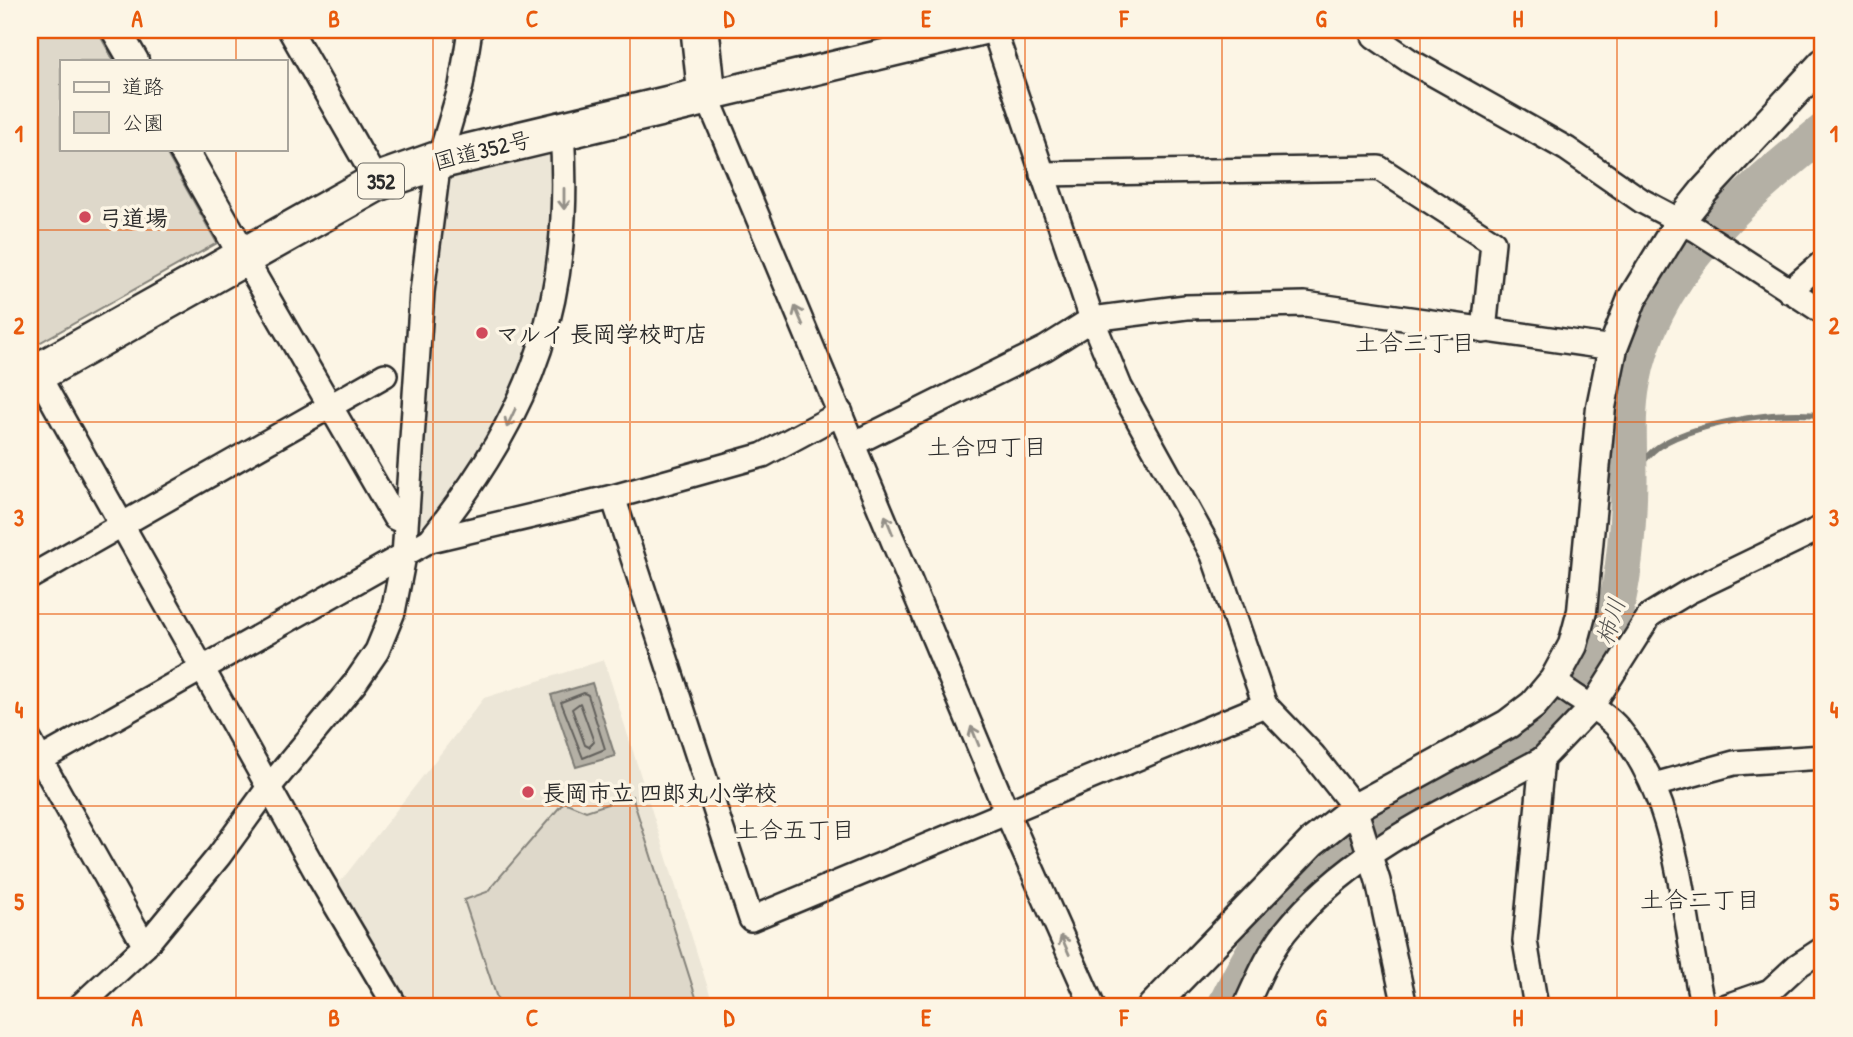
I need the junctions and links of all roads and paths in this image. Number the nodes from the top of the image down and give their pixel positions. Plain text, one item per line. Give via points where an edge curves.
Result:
1 (116, 30) edge
2 (290, 30) edge
3 (470, 30) edge
4 (700, 30) edge
5 (984, 30) edge
6 (995, 30) edge
7 (1372, 30) edge
8 (133, 60) edge
9 (1823, 63) edge
10 (707, 96) junction
11 (562, 130) junction
12 (184, 150) edge
13 (439, 160) junction
14 (1042, 174) junction
15 (377, 182) junction
16 (1697, 231) junction
17 (244, 257) junction
18 (1823, 262) edge
19 (1789, 291) junction
20 (1823, 312) edge
21 (1092, 319) junction
22 (1484, 331) junction
23 (1614, 348) junction
24 (33, 375) edge
25 (385, 375) dead end
26 (329, 408) junction
27 (841, 413) junction
28 (855, 443) junction
29 (613, 497) junction
30 (404, 522) junction
31 (120, 525) junction
32 (1823, 527) edge
33 (430, 540) junction
34 (404, 556) junction
35 (30, 577) edge
36 (201, 668) junction
37 (1559, 685) junction
38 (1265, 705) junction
39 (1588, 707) junction
40 (35, 751) edge
41 (1823, 757) edge
42 (1542, 760) junction
43 (1654, 785) junction
44 (269, 787) junction
45 (1355, 808) junction
46 (1007, 813) junction
47 (1370, 853) junction
48 (145, 946) junction
49 (1823, 950) edge
50 (79, 1007) edge
51 (396, 1007) edge
52 (1093, 1007) edge
53 (1152, 1007) edge
54 (1245, 1007) edge
55 (1405, 1007) edge
56 (1536, 1007) edge
57 (1703, 1007) edge
58 (1724, 1007) edge

1 - 8 street
2 - 15 street
3 - 13 street via 461,86
4 - 10 highway
5 - 10 street
6 - 14 street
7 - 16 street via 1410,61 1567,149 1642,201
9 - 16 street
10 - 11 highway, 国道352号 / 352
27 -> 10 street
11 - 13 highway, 国道352号 / 352
11 -> 33 street via 564,218 547,334 500,443
12 - 17 street
13 - 15 highway, 国道352号 / 352
13 - 30 street via 422,292
14 - 21 street
14 - 22 street via 1379,168 1493,243
15 - 17 highway, 国道352号 / 352
16 - 19 street
16 - 23 street via 1632,299
17 - 24 highway, 国道352号 / 352
17 - 26 street
18 - 19 street
19 - 20 street
21 - 22 street via 1186,307 1305,304
21 - 28 street via 1046,348
21 - 38 street via 1120,387 1213,555
22 - 23 street
23 - 37 street via 1597,437 1582,611
24 - 31 street
25 - 26 street
26 - 30 street via 395,518
26 - 31 street
27 - 28 street
27 - 29 street via 763,455
46 -> 28 street
29 - 33 street
29 - 46 street via 751,919
30 - 34 street
31 - 35 street
31 - 36 street
32 - 39 street via 1650,615
33 - 34 street
34 - 36 street
34 - 44 street via 393,612 377,650
36 - 40 street
36 - 44 street
37 - 39 street
37 - 45 street via 1508,724
38 - 45 street
38 - 46 street
39 - 42 street
39 - 43 street via 1616,725
40 - 48 street
41 - 43 street via 1734,763
42 - 47 street
42 - 56 street via 1525,941
43 - 57 street via 1669,832
44 - 48 street
44 - 51 street
45 - 47 street
45 - 53 street via 1312,842
52 -> 46 street
47 - 54 street via 1353,864 1285,932
47 - 55 street
48 - 50 street
49 - 58 street via 1797,966 1770,992

